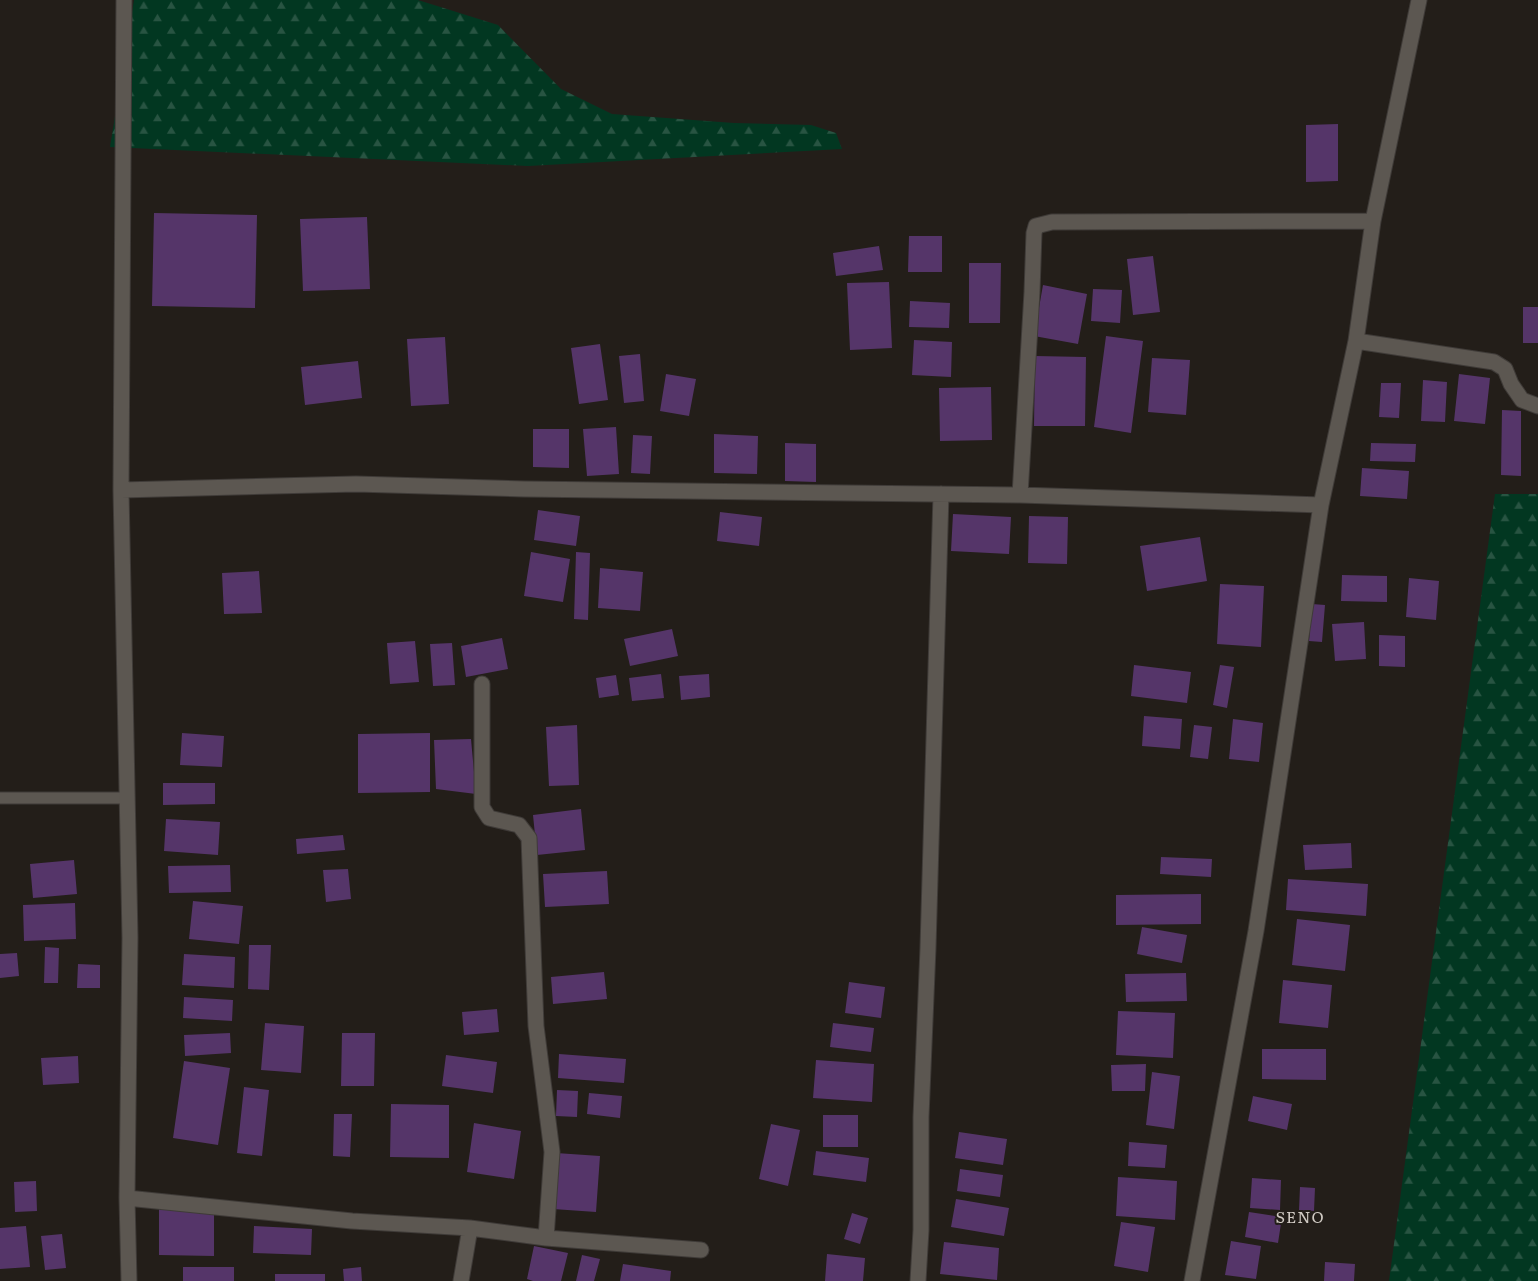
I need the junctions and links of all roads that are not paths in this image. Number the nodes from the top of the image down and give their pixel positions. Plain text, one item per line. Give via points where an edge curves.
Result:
1 (124, 0) edge
2 (1419, 0) edge
3 (1373, 221) junction
4 (1356, 341) junction
5 (1538, 406) edge
6 (121, 490) junction
7 (941, 494) junction
8 (1020, 495) junction
9 (1321, 505) junction
10 (482, 684) dead end
11 (0, 798) edge
12 (126, 798) junction
13 (127, 1198) junction
14 (470, 1228) junction
15 (546, 1238) junction
16 (701, 1250) dead end
17 (129, 1281) edge
18 (461, 1281) edge
19 (918, 1281) edge
20 (1192, 1281) edge

1 - 6 street
2 - 3 street
3 - 4 street
3 - 8 street via 1052,222 1036,226
4 - 5 street via 1494,362 1505,369 1522,400
4 - 9 street
6 - 7 street via 356,484
6 - 12 street
7 - 8 street
7 - 19 street
8 - 9 street
9 - 20 street via 1256,931
10 - 15 street via 482,807 489,818 519,825 529,838 536,1026 552,1152
11 - 12 lane
12 - 13 street via 130,938
13 - 14 street via 352,1221
13 - 17 street
14 - 15 street
14 - 18 street
15 - 16 street

